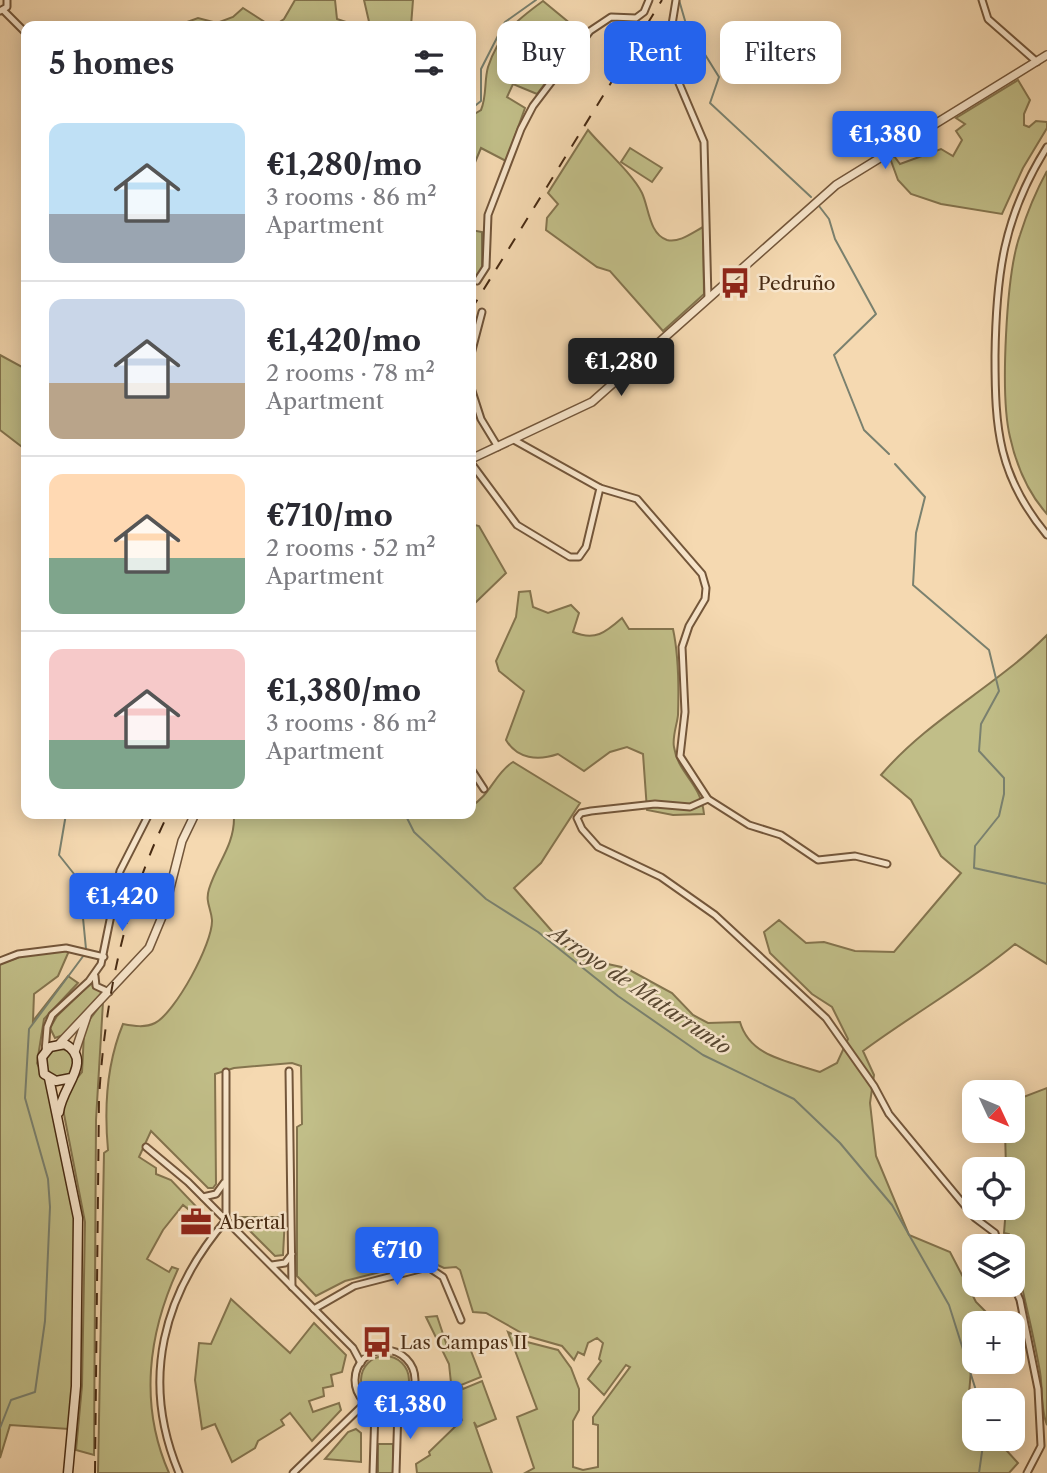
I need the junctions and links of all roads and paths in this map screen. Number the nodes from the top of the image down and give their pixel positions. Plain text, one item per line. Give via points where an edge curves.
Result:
1 (7, 0) edge
2 (649, 0) edge
3 (676, 0) edge
4 (982, 0) edge
5 (2, 11) edge
6 (21, 28) edge
7 (1047, 58) edge
8 (1038, 62) junction
9 (1047, 148) edge
10 (477, 281) dead end
11 (708, 299) junction
12 (482, 312) dead end
13 (476, 335) edge
14 (476, 404) edge
15 (514, 440) junction
16 (498, 447) junction
17 (476, 458) edge
18 (476, 468) edge
19 (600, 488) junction
20 (1047, 535) edge
21 (476, 777) edge
22 (484, 789) dead end
23 (708, 799) junction
24 (146, 819) edge
25 (193, 819) edge
26 (887, 864) dead end
27 (104, 957) junction
28 (0, 961) edge
29 (95, 974) junction
30 (109, 992) junction
31 (89, 1012) junction
32 (47, 1027) junction
33 (58, 1043) junction
34 (45, 1052) junction
35 (75, 1052) junction
36 (289, 1071) dead end
37 (226, 1072) dead end
38 (49, 1078) junction
39 (71, 1078) junction
40 (58, 1122) junction
41 (146, 1147) dead end
42 (226, 1180) junction
43 (203, 1197) junction
44 (226, 1220) junction
45 (995, 1234) edge
46 (292, 1254) junction
47 (271, 1265) junction
48 (292, 1287) junction
49 (1019, 1297) edge
50 (314, 1309) junction
51 (461, 1320) dead end
52 (353, 1348) junction
53 (367, 1356) junction
54 (361, 1363) junction
55 (365, 1403) junction
56 (398, 1408) junction
57 (375, 1409) junction
58 (68, 1473) edge
59 (179, 1473) edge
60 (293, 1473) edge
61 (373, 1473) edge
62 (396, 1473) edge
63 (1027, 1473) edge

1 - 5 street
2 - 10 street via 636,18 611,18 590,31 533,106 488,215 486,267
3 - 11 street via 667,54 704,142
4 - 8 street via 988,19
5 - 6 street
7 - 8 street
8 - 11 street via 836,185
9 - 20 street via 1021,195 1002,251 995,361 996,423 1003,456 1018,495
11 - 15 street via 592,402
12 - 13 street
14 - 16 street
15 - 16 street
15 - 19 street
16 - 17 street
18 - 19 street via 517,525 570,556 579,557 586,547
19 - 23 street via 637,499 702,574 705,599 682,647 685,712 680,756
21 - 22 street
23 - 26 street via 749,825 781,835 818,860 855,856
23 - 45 street via 690,807 655,804 591,811 578,818 598,847 661,877 715,915 826,1018 889,1114 975,1219
24 - 27 street via 120,871
25 - 30 street via 182,841 158,931
27 - 28 street via 66,948
27 - 29 street
29 - 30 street via 96,986
29 - 32 street via 52,1015
30 - 31 street
31 - 33 street
31 - 35 street
32 - 33 street
32 - 34 street
33 - 34 main road
33 - 35 main road
34 - 38 main road via 41,1063
35 - 39 main road via 78,1066
36 - 46 street
37 - 42 street
38 - 39 main road
38 - 40 main road
39 - 40 main road via 62,1092
40 - 58 main road via 78,1218 76,1374
41 - 43 street
42 - 43 street via 216,1194
42 - 44 street
43 - 44 street
44 - 47 street
44 - 59 street via 188,1271 163,1343 161,1405
46 - 47 street via 285,1262
46 - 48 street
47 - 48 street
48 - 50 street
49 - 63 street via 1038,1389 1041,1446
50 - 51 street via 346,1289 428,1267 443,1278
50 - 52 street
52 - 53 street
52 - 54 street
53 - 54 street
53 - 56 street via 388,1351 409,1362 415,1385
54 - 55 street via 355,1381
55 - 57 street
55 - 60 street
56 - 57 street
56 - 62 street
57 - 61 street

